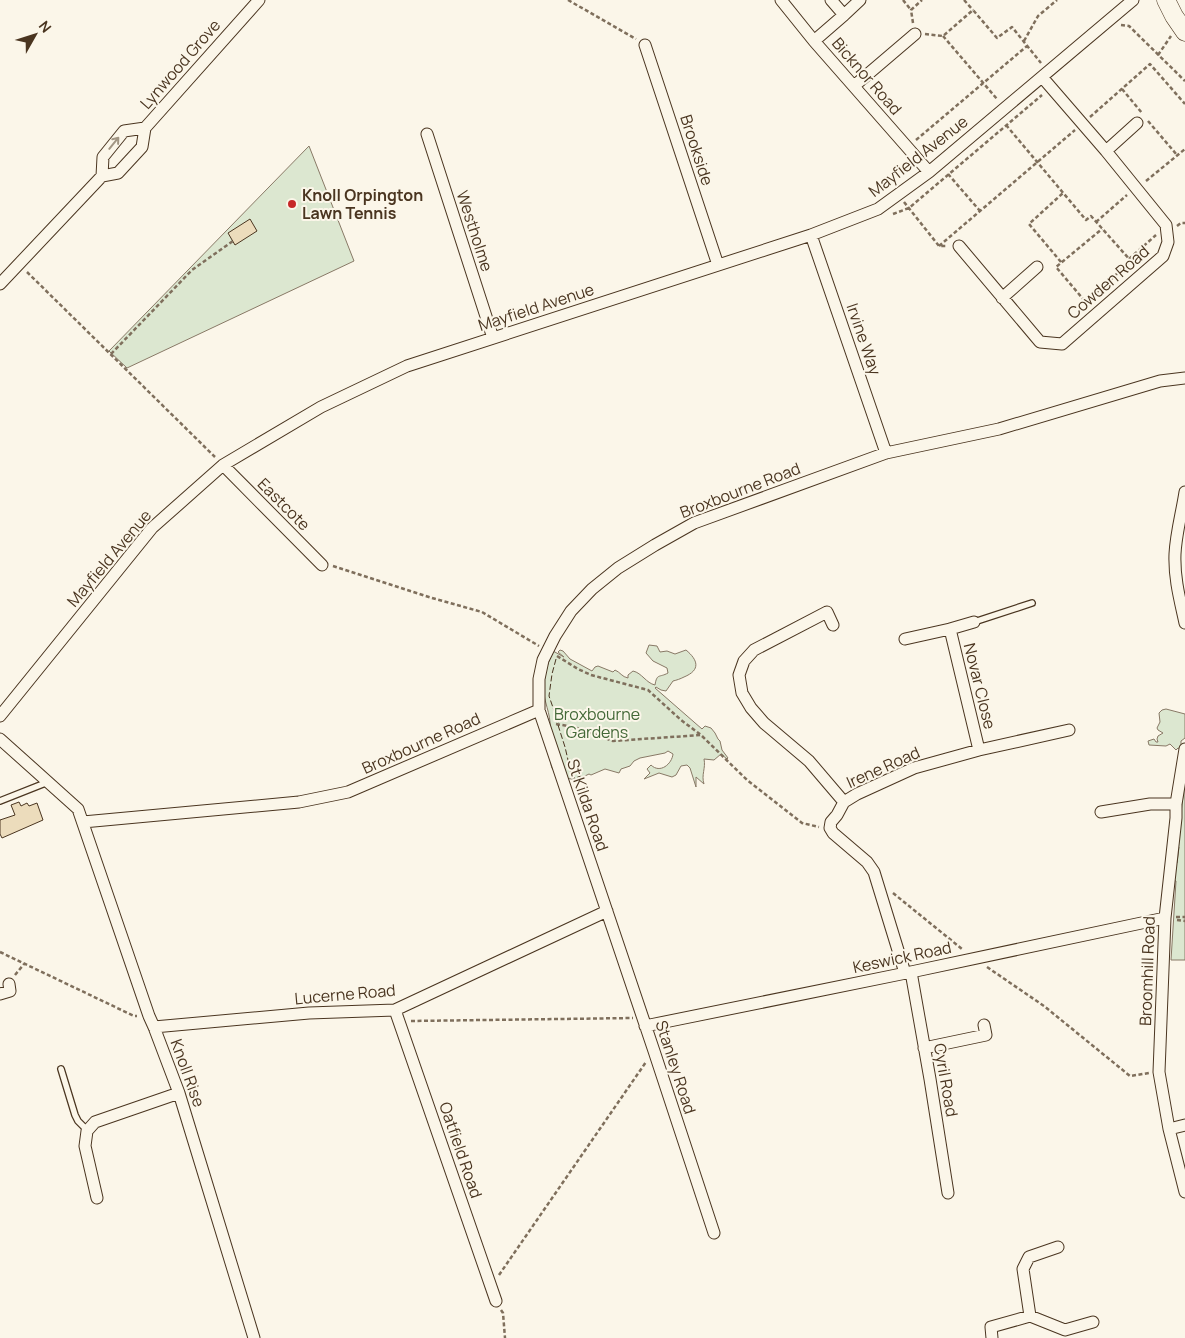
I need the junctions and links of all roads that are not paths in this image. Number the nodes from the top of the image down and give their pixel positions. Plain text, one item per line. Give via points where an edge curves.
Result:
1 (259, 0) edge
2 (781, 0) edge
3 (831, 0) edge
4 (860, 0) edge
5 (1133, 0) edge
6 (1170, 8) edge
7 (844, 14) junction
8 (1185, 32) edge
9 (915, 34) road end
10 (814, 41) junction
11 (646, 45) road end
12 (1045, 74) junction
13 (854, 86) junction
14 (1136, 124) dead end
15 (145, 128) junction
16 (426, 134) dead end
17 (1106, 151) junction
18 (928, 172) junction
19 (102, 176) junction
20 (811, 235) junction
21 (959, 246) road end
22 (718, 265) junction
23 (1037, 267) dead end
24 (0, 284) edge
25 (1002, 298) junction
26 (493, 338) junction
27 (1185, 378) edge
28 (886, 453) junction
29 (223, 465) junction
30 (1185, 492) edge
31 (322, 565) road end
32 (1032, 604) dead end
33 (974, 622) joint
34 (1185, 623) edge
35 (833, 625) dead end
36 (950, 629) junction
37 (905, 638) dead end
38 (539, 710) junction
39 (0, 716) edge
40 (1070, 730) dead end
41 (0, 739) edge
42 (1185, 749) edge
43 (979, 750) junction
44 (48, 782) junction
45 (0, 801) edge
46 (844, 802) junction
47 (1176, 804) junction
48 (1102, 812) dead end
49 (83, 822) junction
50 (607, 911) junction
51 (1165, 918) junction
52 (908, 973) junction
53 (9, 984) dead end
54 (0, 994) edge
55 (397, 1015) junction
56 (644, 1022) junction
57 (984, 1025) dead end
58 (154, 1026) junction
59 (924, 1048) junction
60 (61, 1069) dead end
61 (179, 1093) junction
62 (1185, 1125) edge
63 (1169, 1129) junction
64 (88, 1131) junction
65 (1185, 1192) edge
66 (948, 1193) dead end
67 (97, 1198) dead end
68 (714, 1233) dead end
69 (1058, 1246) dead end
70 (496, 1302) road end
71 (1030, 1316) junction
72 (1093, 1322) dead end
73 (254, 1338) edge
74 (992, 1338) edge

1 - 15 street, Lynwood Grove
2 - 10 street, Bicknor Road
3 - 7 street
4 - 7 street
5 - 12 street, Mayfield Avenue
6 - 8 main road
7 - 10 street
9 - 13 street
10 - 13 street, Bicknor Road
11 - 22 street, Brookside
12 - 17 street via 1051,87
12 - 18 street, Mayfield Avenue
13 - 18 street, Bicknor Road
14 - 17 street
15 - 19 street, Lynwood Grove via 142,148 118,173
19 -> 15 street, Lynwood Grove via 103,157 124,131
16 - 26 street, Westholme
17 - 25 street, Cowden Road via 1166,225 1168,242 1163,256 1062,344 1040,342
18 - 20 street, Mayfield Avenue via 878,209
19 - 24 street, Lynwood Grove
20 - 22 street, Mayfield Avenue
20 - 28 street, Irvine Way
21 - 25 street, Cowden Road
22 - 26 street, Mayfield Avenue
23 - 25 street
26 - 29 street, Mayfield Avenue via 407,366 321,407
27 - 28 street, Broxbourne Road via 1160,381 999,429
28 - 38 street, Broxbourne Road via 694,523 618,568 571,611 555,636 539,678
29 - 31 street, Eastcote
29 - 39 street, Mayfield Avenue via 152,528
30 - 34 street via 1175,552
32 - 33 lane
33 - 36 street, Novar Close
35 - 46 street via 827,612 754,650 738,675 742,692 751,708 809,761
36 - 37 street, Novar Close
36 - 43 street, Novar Close
38 - 49 street, Broxbourne Road via 348,792 299,802
38 - 50 street, St Kilda Road
40 - 43 street, Irene Road
41 - 44 street
42 - 47 street, Broomhill Road
43 - 46 street, Irene Road via 914,768
44 - 45 lane
44 - 49 street via 78,808
46 - 52 street, Irene Road via 830,822 830,828 874,872
47 - 48 street via 1150,804
47 - 51 street, Broomhill Road
49 - 58 street, Knoll Rise
50 - 55 street, Lucerne Road
50 - 56 street, Stanley Road
51 - 52 street, Keswick Road
51 - 63 street, Broomhill Road via 1159,1072
52 - 56 street, Keswick Road
52 - 59 street, Cyril Road
53 - 54 street via 10,991
55 - 58 street, Lucerne Road via 309,1013
55 - 70 street, Oatfield Road
56 - 68 street, Stanley Road
57 - 59 street via 986,1035
58 - 61 street, Knoll Rise
59 - 66 street, Cyril Road
60 - 64 lane via 75,1115
61 - 64 street via 95,1122
61 - 73 street, Knoll Rise
62 - 63 street
63 - 65 street, Broomhill Road
64 - 67 street via 85,1146
69 - 71 street via 1029,1257 1023,1269
71 - 72 street via 1065,1330
71 - 74 street via 991,1327

